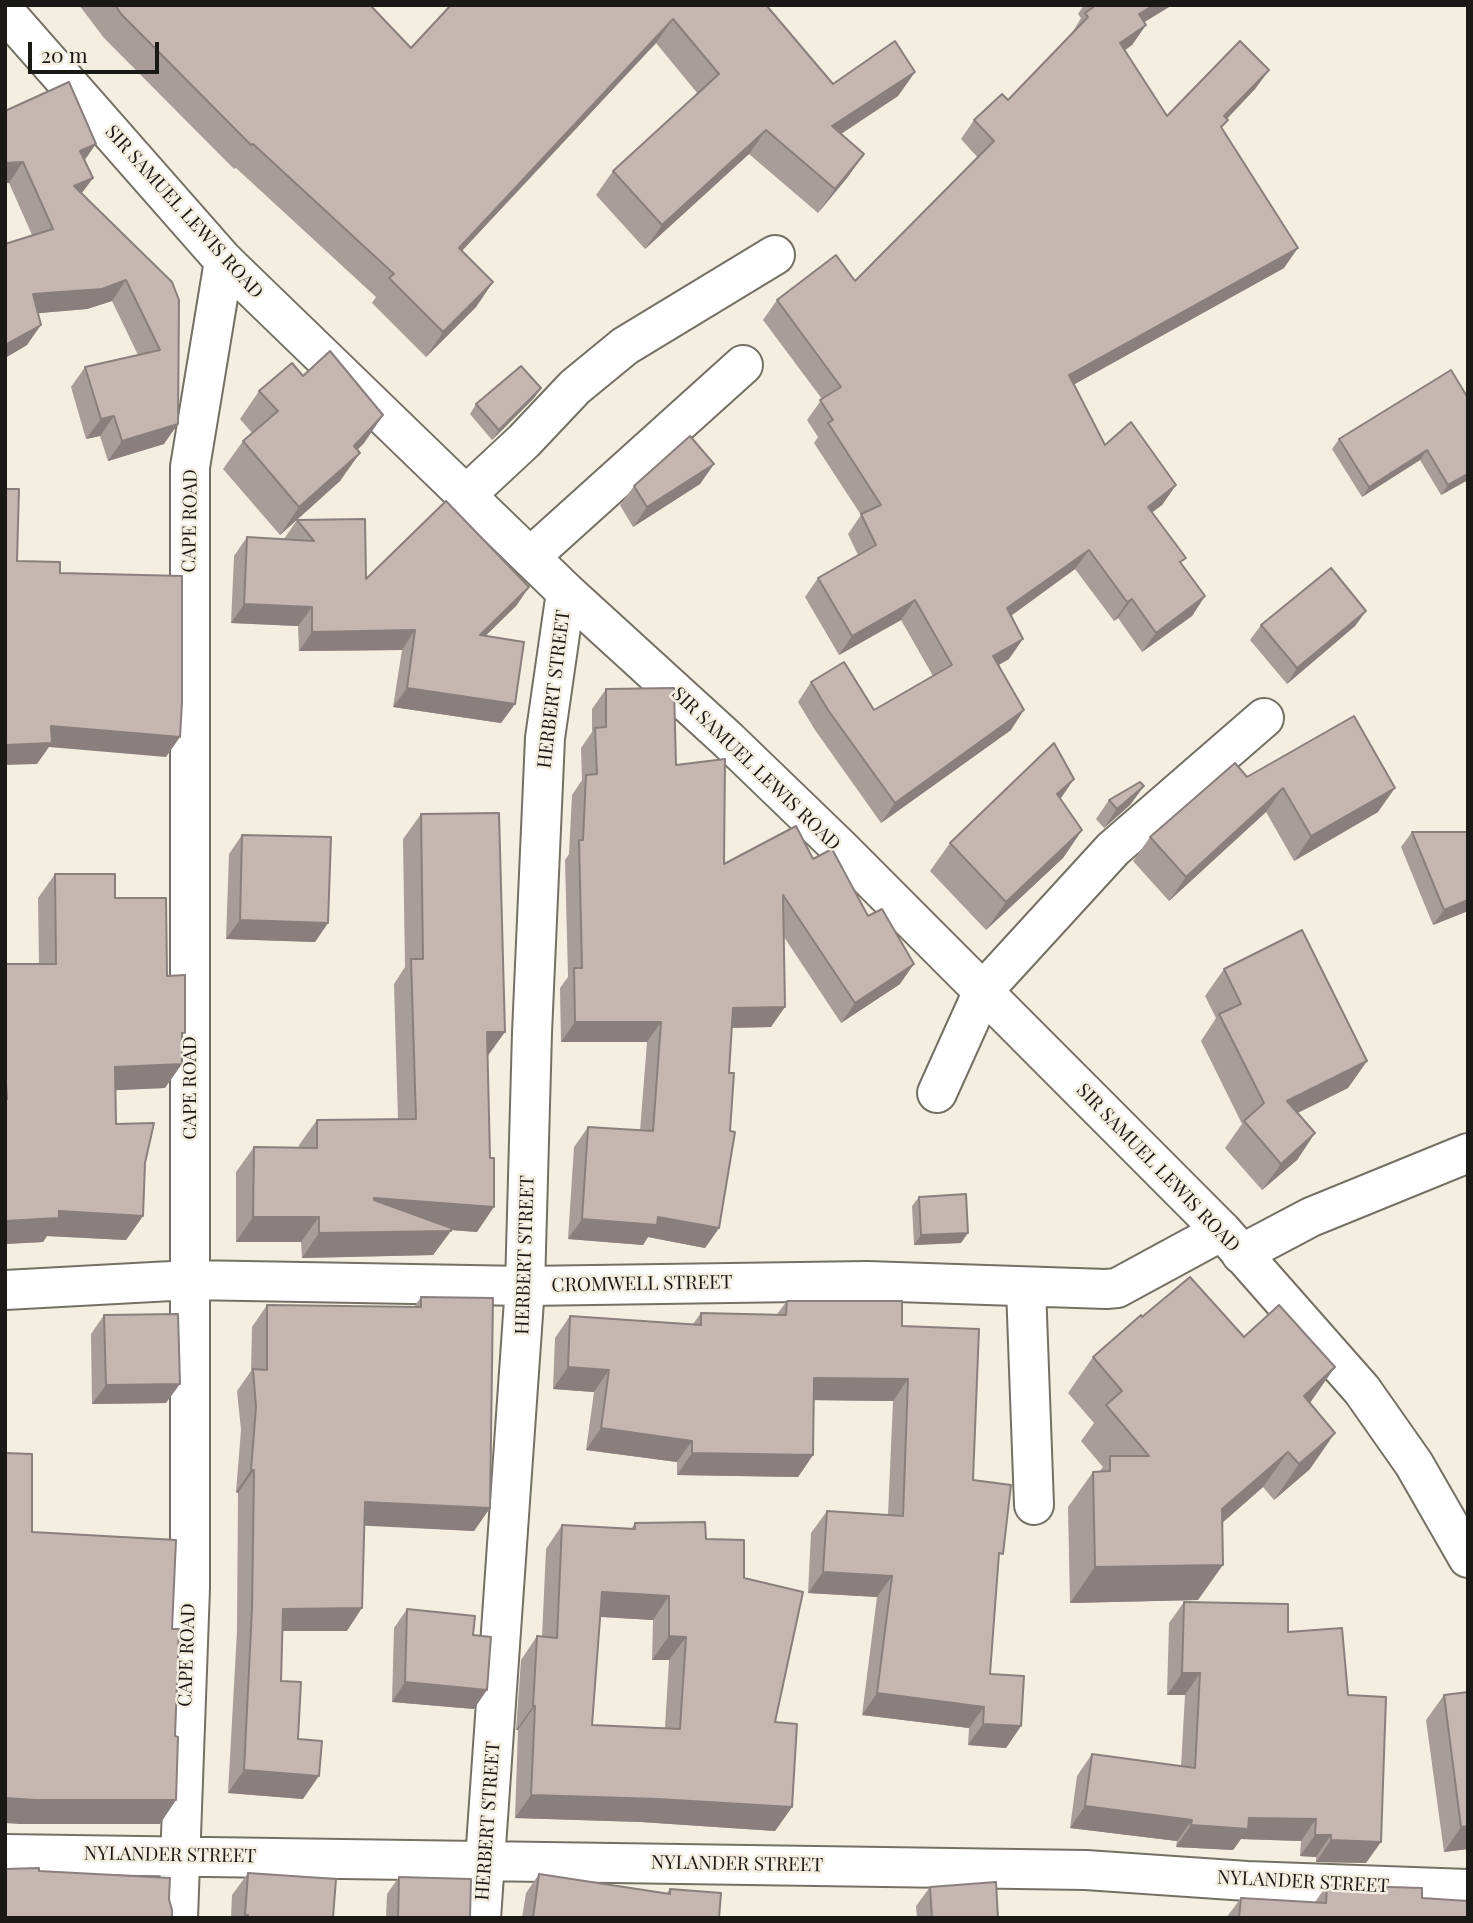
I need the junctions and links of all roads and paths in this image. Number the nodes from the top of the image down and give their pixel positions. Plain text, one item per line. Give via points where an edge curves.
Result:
1 (5, 12) edge
2 (775, 255) dead end
3 (224, 261) junction
4 (743, 365) dead end
5 (466, 495) junction
6 (530, 557) junction
7 (566, 592) junction
8 (1264, 718) dead end
9 (983, 991) junction
10 (937, 1093) dead end
11 (1468, 1153) edge
12 (1232, 1242) junction
13 (190, 1280) junction
14 (525, 1286) junction
15 (1026, 1288) junction
16 (5, 1290) edge
17 (1034, 1504) dead end
18 (1468, 1558) edge
19 (5, 1854) edge
20 (181, 1855) junction
21 (485, 1861) junction
22 (1468, 1889) edge
23 (178, 1918) edge
24 (481, 1918) edge

1 - 3 street, SIR SAMUEL LEWIS ROAD
2 - 5 street via 625,346 575,387
3 - 5 street, SIR SAMUEL LEWIS ROAD
3 - 13 street, CAPE ROAD via 190,467
4 - 6 street
5 - 6 street, SIR SAMUEL LEWIS ROAD
6 - 7 street, SIR SAMUEL LEWIS ROAD
7 - 9 street, SIR SAMUEL LEWIS ROAD via 727,738
7 - 14 street, HERBERT STREET via 545,738
8 - 9 street via 1113,849
9 - 10 street
9 - 12 street, SIR SAMUEL LEWIS ROAD
11 - 12 street, CROMWELL STREET via 1311,1217
12 - 15 street, CROMWELL STREET via 1117,1288
12 - 18 street, SIR SAMUEL LEWIS ROAD via 1362,1390 1414,1464
13 - 14 street, CROMWELL STREET
13 - 16 street, CROMWELL STREET
13 - 20 street, CAPE ROAD via 190,1588
14 - 15 street, CROMWELL STREET via 867,1281
14 - 21 street, HERBERT STREET
15 - 17 street
19 - 20 street, NYLANDER STREET
20 - 21 street, NYLANDER STREET
20 - 23 street, CAPE ROAD
21 - 22 street, NYLANDER STREET via 1086,1870
21 - 24 street, HERBERT STREET

